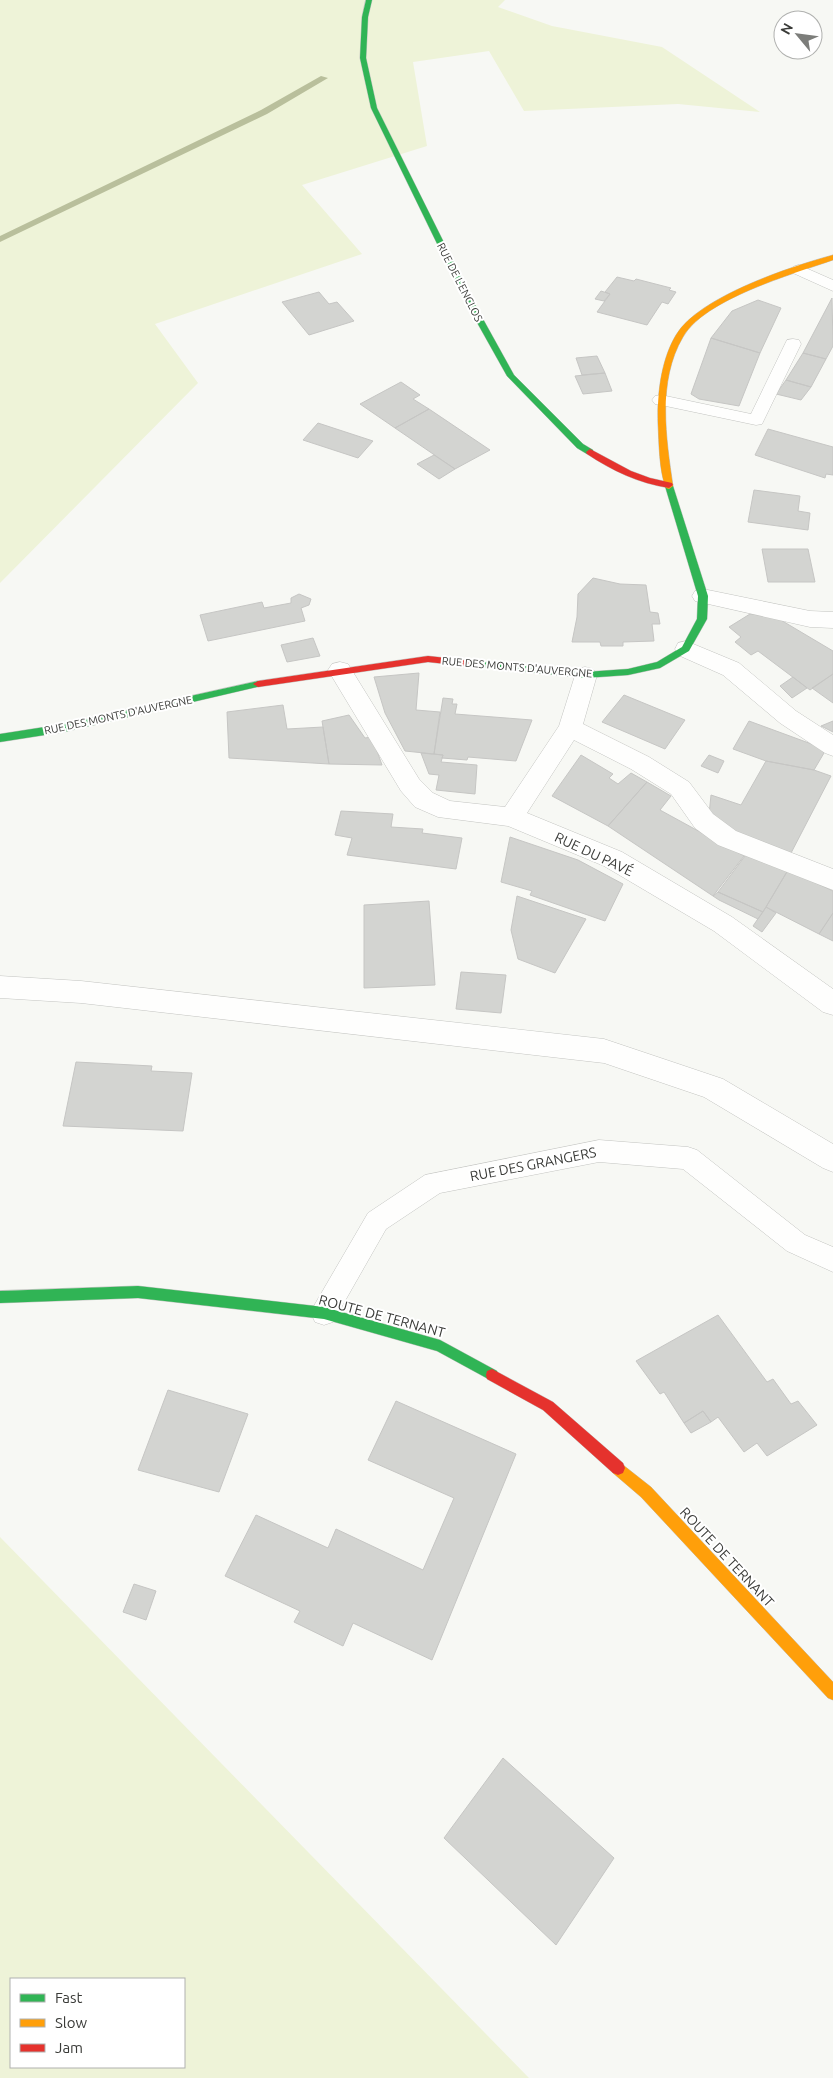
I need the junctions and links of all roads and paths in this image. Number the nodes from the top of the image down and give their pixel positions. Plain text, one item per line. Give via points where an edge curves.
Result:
1 (369, 0) edge
2 (833, 257) edge
3 (799, 270) junction
4 (833, 286) edge
5 (793, 344) dead end
6 (661, 400) junction
7 (669, 485) junction
8 (703, 596) junction
9 (833, 620) edge
10 (686, 649) junction
11 (340, 670) junction
12 (585, 676) junction
13 (570, 728) junction
14 (0, 738) edge
15 (833, 747) edge
16 (511, 817) junction
17 (833, 880) edge
18 (0, 987) edge
19 (833, 1004) edge
20 (833, 1159) edge
21 (833, 1260) edge
22 (0, 1297) edge
23 (324, 1313) junction
24 (833, 1693) edge

1 - 7 street, RUE DE L'ENCLOS via 363,58 374,108 469,301 511,376 580,446 613,468 646,482
2 - 3 street
3 - 4 lane
3 - 6 street via 728,297 699,316 680,334 665,372
5 - 6 lane via 756,420
6 - 7 street
7 - 8 street
8 - 9 street via 810,619
8 - 10 street via 702,619
10 - 12 street, RUE DES MONTS D'AUVERGNE via 660,665
10 - 15 street via 731,669 788,717
11 - 12 street, RUE DES MONTS D'AUVERGNE via 428,659
11 - 14 street, RUE DES MONTS D'AUVERGNE via 258,684 64,728
11 - 16 street, RUE DU PAVÉ via 410,785 424,800 447,810
12 - 13 street
13 - 16 street
13 - 17 street via 640,763 680,788 704,821 727,838
16 - 19 street, RUE DU PAVÉ via 612,859 723,924
18 - 20 street via 81,992 604,1051 713,1088
21 - 23 lane, RUE DES GRANGERS via 796,1243 688,1158 599,1150 434,1183 377,1221
22 - 23 street, ROUTE DE TERNANT via 138,1292
23 - 24 street, ROUTE DE TERNANT via 440,1346 548,1406 646,1492

